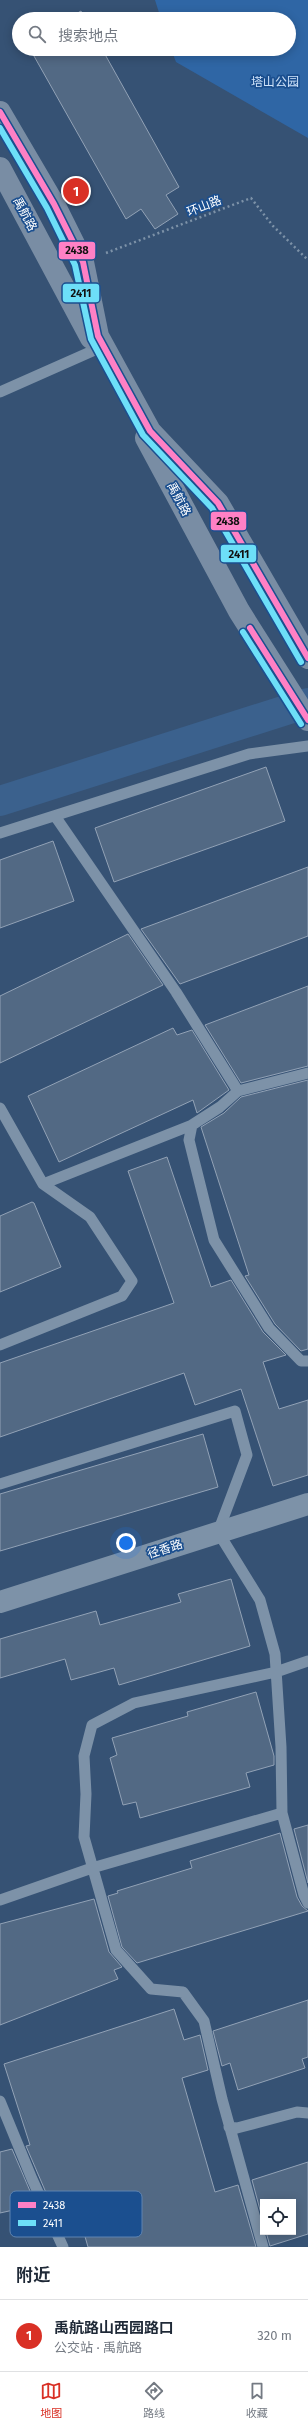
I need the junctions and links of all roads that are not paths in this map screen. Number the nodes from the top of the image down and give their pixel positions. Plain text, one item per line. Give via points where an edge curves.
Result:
1 (0, 112) edge
2 (0, 168) edge
3 (97, 349) junction
4 (0, 392) edge
5 (303, 650) edge
6 (308, 720) edge
7 (308, 746) edge
8 (55, 816) junction
9 (0, 833) edge
10 (308, 1073) edge
11 (238, 1091) junction
12 (0, 1108) edge
13 (192, 1125) junction
14 (43, 1184) junction
15 (0, 1345) edge
16 (308, 1361) edge
17 (0, 1484) edge
18 (308, 1504) edge
19 (218, 1532) junction
20 (0, 1602) edge
21 (308, 1661) edge
22 (276, 1672) junction
23 (282, 1813) junction
24 (92, 1868) junction
25 (0, 1900) edge
26 (308, 1903) edge
27 (0, 2101) edge
28 (308, 2113) edge
29 (229, 2127) junction
30 (37, 2191) edge
31 (58, 2237) edge
32 (63, 2247) edge
33 (262, 2247) edge

1 - 5 main road, 禹航路 via 54,204 83,262 98,336 150,432 218,504
2 - 3 main road, 禹航路
3 - 4 lane
3 - 6 main road, 禹航路 via 239,611
7 - 8 lane via 249,754
8 - 9 lane
8 - 11 lane via 176,992
10 - 11 lane
11 - 13 lane via 220,1107
12 - 14 lane
13 - 14 lane
13 - 16 lane via 189,1140 214,1240 269,1328 301,1361
14 - 15 lane via 90,1217 132,1281 122,1296
17 - 19 lane via 234,1411 247,1455
18 - 19 street, 径香路
19 - 20 street, 径香路
19 - 22 lane via 260,1600 275,1654
21 - 22 lane
22 - 23 lane
22 - 24 lane via 134,1704 92,1725 84,1756 84,1838
23 - 24 lane
23 - 26 lane
24 - 25 lane
24 - 29 lane via 116,1950 151,1989 182,1992 204,2021
27 - 30 lane
28 - 29 lane via 297,2112 237,2128
29 - 33 lane
31 - 32 lane

